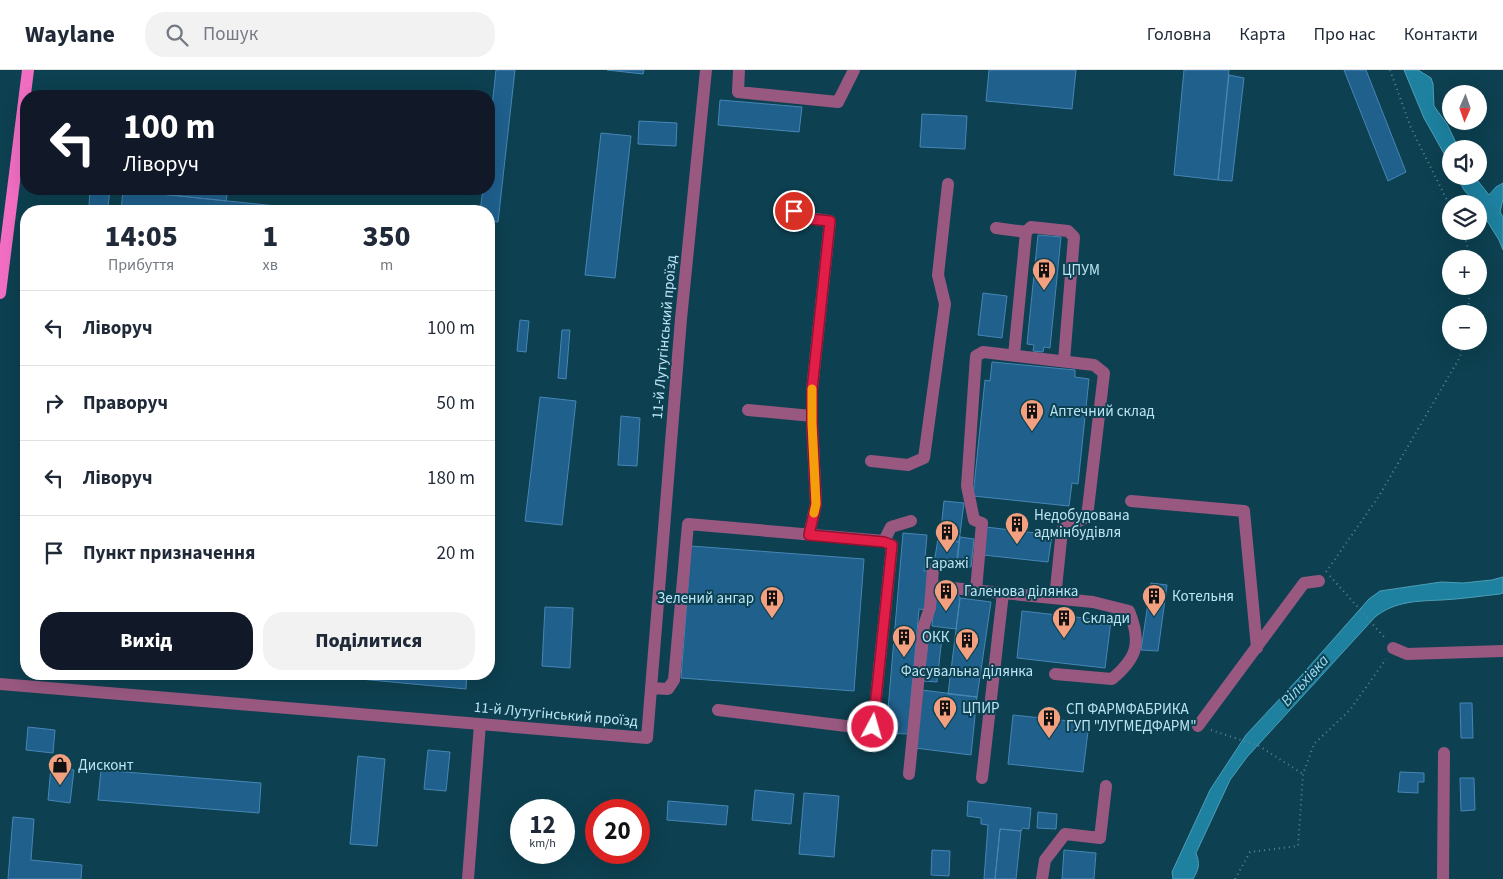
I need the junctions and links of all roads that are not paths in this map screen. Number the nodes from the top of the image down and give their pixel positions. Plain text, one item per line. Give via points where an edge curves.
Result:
1 (28, 70) edge
2 (706, 70) edge
3 (739, 70) edge
4 (854, 70) edge
5 (25, 90) edge
6 (20, 134) edge
7 (948, 184) dead end
8 (794, 199) dead end
9 (996, 228) dead end
10 (1026, 232) junction
11 (0, 293) edge
12 (1014, 356) junction
13 (1064, 361) junction
14 (748, 410) dead end
15 (812, 416) junction
16 (871, 461) dead end
17 (1131, 501) dead end
18 (911, 521) dead end
19 (809, 535) junction
20 (884, 542) junction
21 (933, 569) dead end
22 (1323, 576) road end
23 (932, 586) junction
24 (976, 590) junction
25 (1003, 593) junction
26 (1055, 598) junction
27 (1257, 648) junction
28 (1393, 648) road end
29 (1503, 651) edge
30 (1056, 674) dead end
31 (0, 684) edge
32 (651, 688) junction
33 (718, 710) dead end
34 (480, 724) junction
35 (1198, 726) road end
36 (1444, 753) dead end
37 (909, 774) dead end
38 (982, 778) dead end
39 (1106, 786) dead end
40 (468, 879) edge
41 (1042, 879) edge
42 (1443, 879) edge

1 - 5 main road
2 - 32 street, 11-й Лутугінський проїзд via 681,319
3 - 4 street via 738,92 838,102
6 - 11 main road
7 - 16 street via 938,275 945,304 924,458 908,465
8 - 15 street via 794,211 800,218 830,221
9 - 10 street
10 - 12 street
10 - 13 street via 1031,227 1068,231 1074,236
12 - 13 street
12 - 24 street via 982,352 976,356 966,486 974,520 982,523
13 - 26 street via 1094,365 1104,373 1087,518 1062,530
14 - 15 street
15 - 19 street via 816,504
17 - 27 street via 1244,512
18 - 20 street via 891,527
19 - 20 street
19 - 32 street via 688,524 674,680 668,689
20 - 33 street via 892,545 873,727
21 - 23 street
22 - 27 street via 1304,583
23 - 24 street
23 - 37 street via 924,625
24 - 25 street
25 - 26 street
25 - 38 street
26 - 30 street via 1093,602 1129,612 1136,627 1136,648 1125,668 1112,679
27 - 35 street
28 - 29 street via 1407,654
31 - 34 street, 11-й Лутугінський проїзд
32 - 34 street, 11-й Лутугінський проїзд via 647,738
34 - 40 street
36 - 42 street
39 - 41 street via 1100,838 1065,834 1044,860

